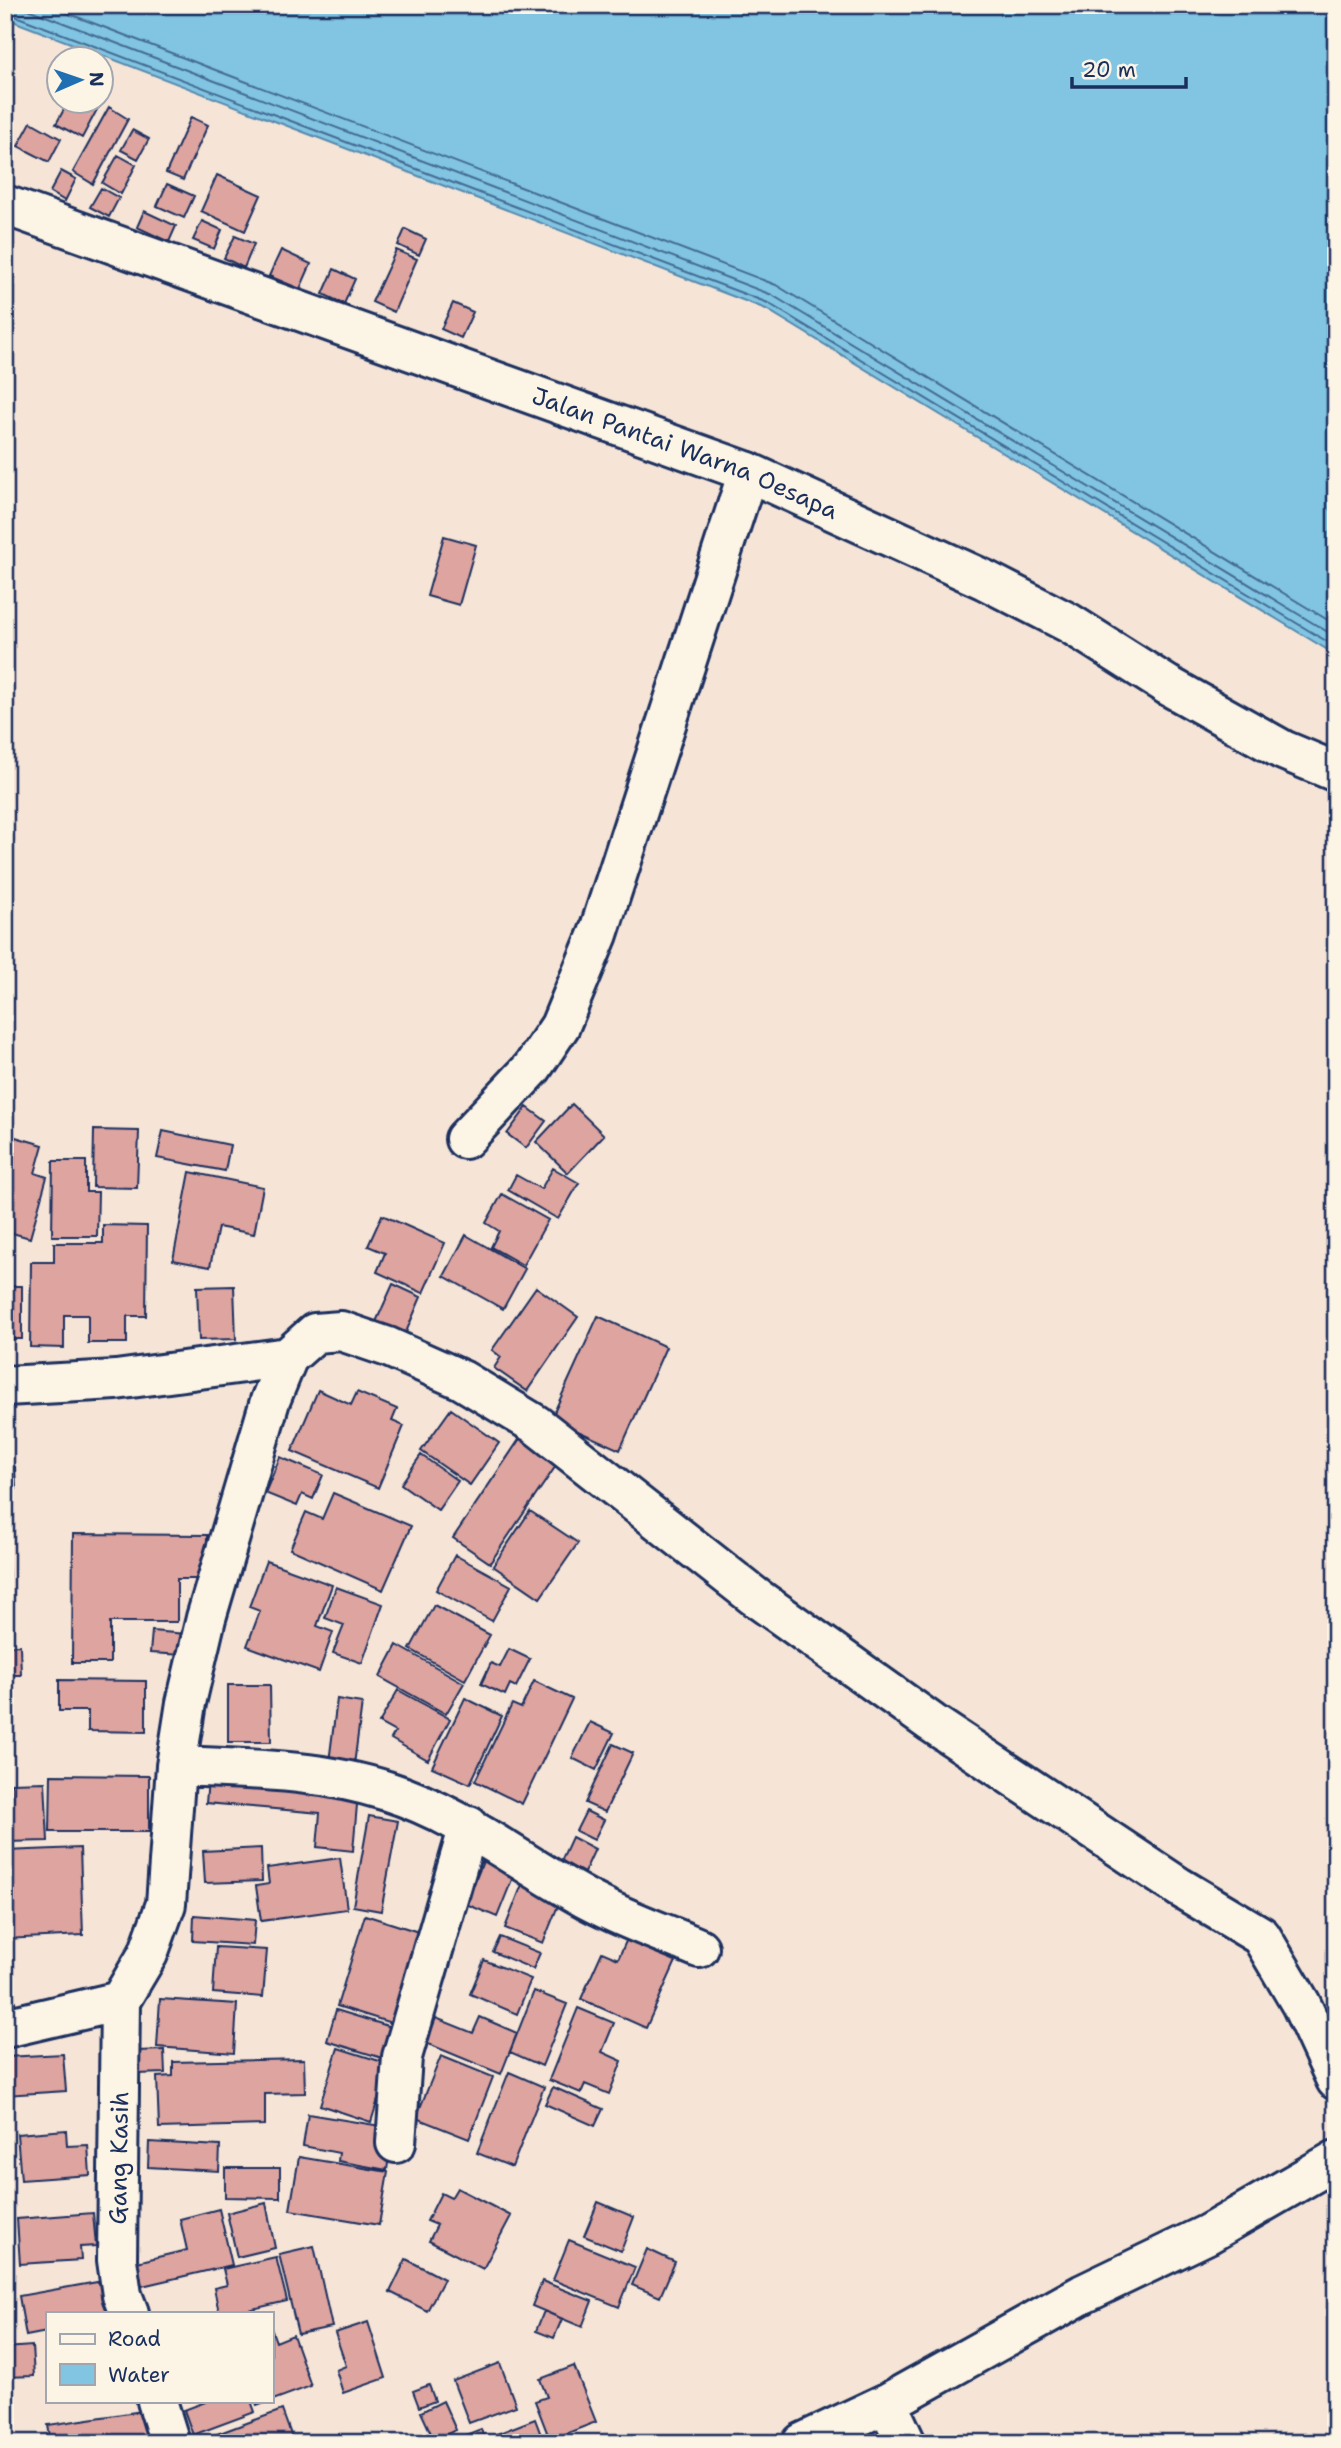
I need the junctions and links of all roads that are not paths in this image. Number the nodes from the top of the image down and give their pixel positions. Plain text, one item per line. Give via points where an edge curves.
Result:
1 (5, 205) edge
2 (748, 472) junction
3 (1336, 772) edge
4 (466, 1139) dead end
5 (288, 1357) junction
6 (5, 1386) edge
7 (176, 1766) junction
8 (469, 1826) junction
9 (699, 1948) dead end
10 (120, 2001) junction
11 (5, 2028) edge
12 (1336, 2080) edge
13 (396, 2143) dead end
14 (1336, 2160) edge
15 (129, 2312) edge
16 (157, 2402) edge
17 (887, 2403) junction
18 (170, 2443) edge
19 (802, 2443) edge
20 (906, 2443) edge

1 - 2 street, Jalan Pantai Warna Oesapa
2 - 3 street, Jalan Pantai Warna Oesapa via 997,586 1069,623 1283,750
2 - 4 street via 598,934 560,1026 532,1068
5 - 6 street via 116,1380
5 - 7 street via 270,1401 206,1618
5 - 12 street via 314,1333 341,1331 463,1380 535,1424 754,1596 932,1723 1261,1936 1301,2004
7 - 8 street via 333,1777 388,1791
7 - 10 street via 166,1904 148,1954
8 - 9 street via 592,1902
8 - 13 street via 404,2047
10 - 11 street
10 - 15 street, Gang Kasih via 117,2260
14 - 17 street via 1209,2234 1083,2294
16 - 18 street
17 - 19 street
17 - 20 street

